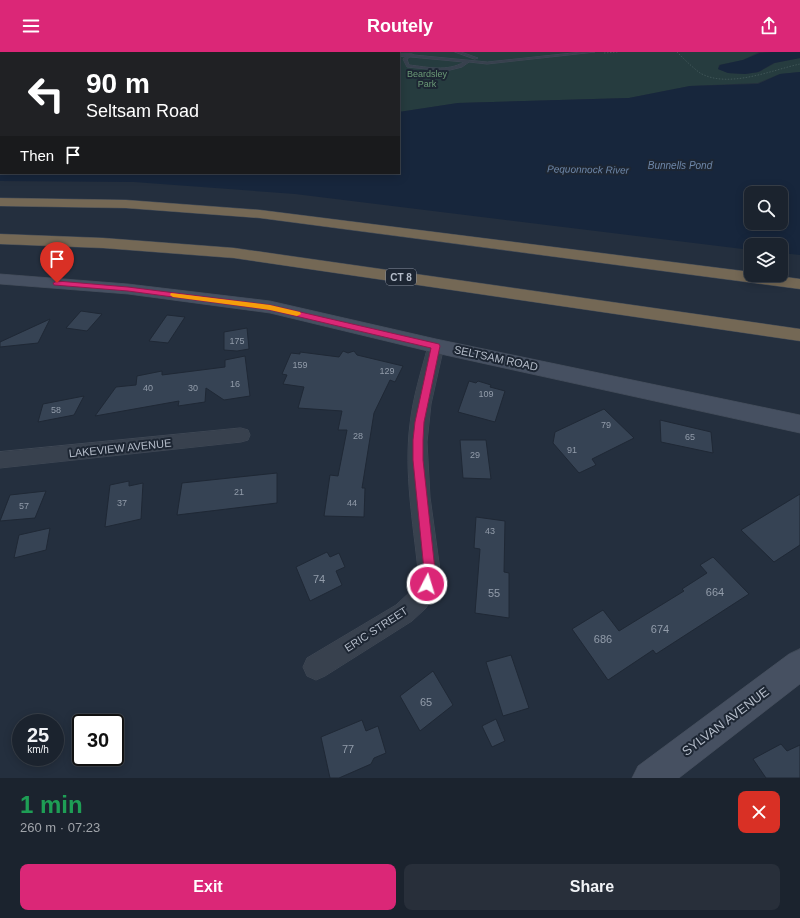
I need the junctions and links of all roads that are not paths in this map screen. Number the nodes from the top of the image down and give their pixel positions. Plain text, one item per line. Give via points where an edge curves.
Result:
1 (427, 52) edge
2 (457, 52) edge
3 (593, 52) edge
4 (400, 55) edge
5 (412, 55) junction
6 (421, 56) junction
7 (466, 62) junction
8 (496, 63) junction
9 (0, 202) edge
10 (0, 239) edge
11 (0, 279) edge
12 (800, 284) edge
13 (800, 335) edge
14 (436, 346) junction
15 (800, 424) edge
16 (241, 435) dead end
17 (0, 460) edge
18 (800, 665) edge
19 (316, 667) dead end
20 (657, 776) edge

1 - 6 lane
2 - 8 lane
3 - 8 lane
4 - 5 lane
5 - 6 lane
5 - 7 lane via 405,59 408,66 445,70
6 - 7 lane
7 - 8 lane
9 - 12 highway via 126,204 260,214
10 - 13 highway, CT 8 via 110,243 234,253
11 - 14 main road, SELTSAM ROAD via 128,289 270,307
14 - 15 main road, SELTSAM ROAD
14 - 19 street, ERIC STREET via 419,422 418,440 429,570 427,584 418,600 404,613
16 - 17 street, LAKEVIEW AVENUE
18 - 20 main road, SYLVAN AVENUE

